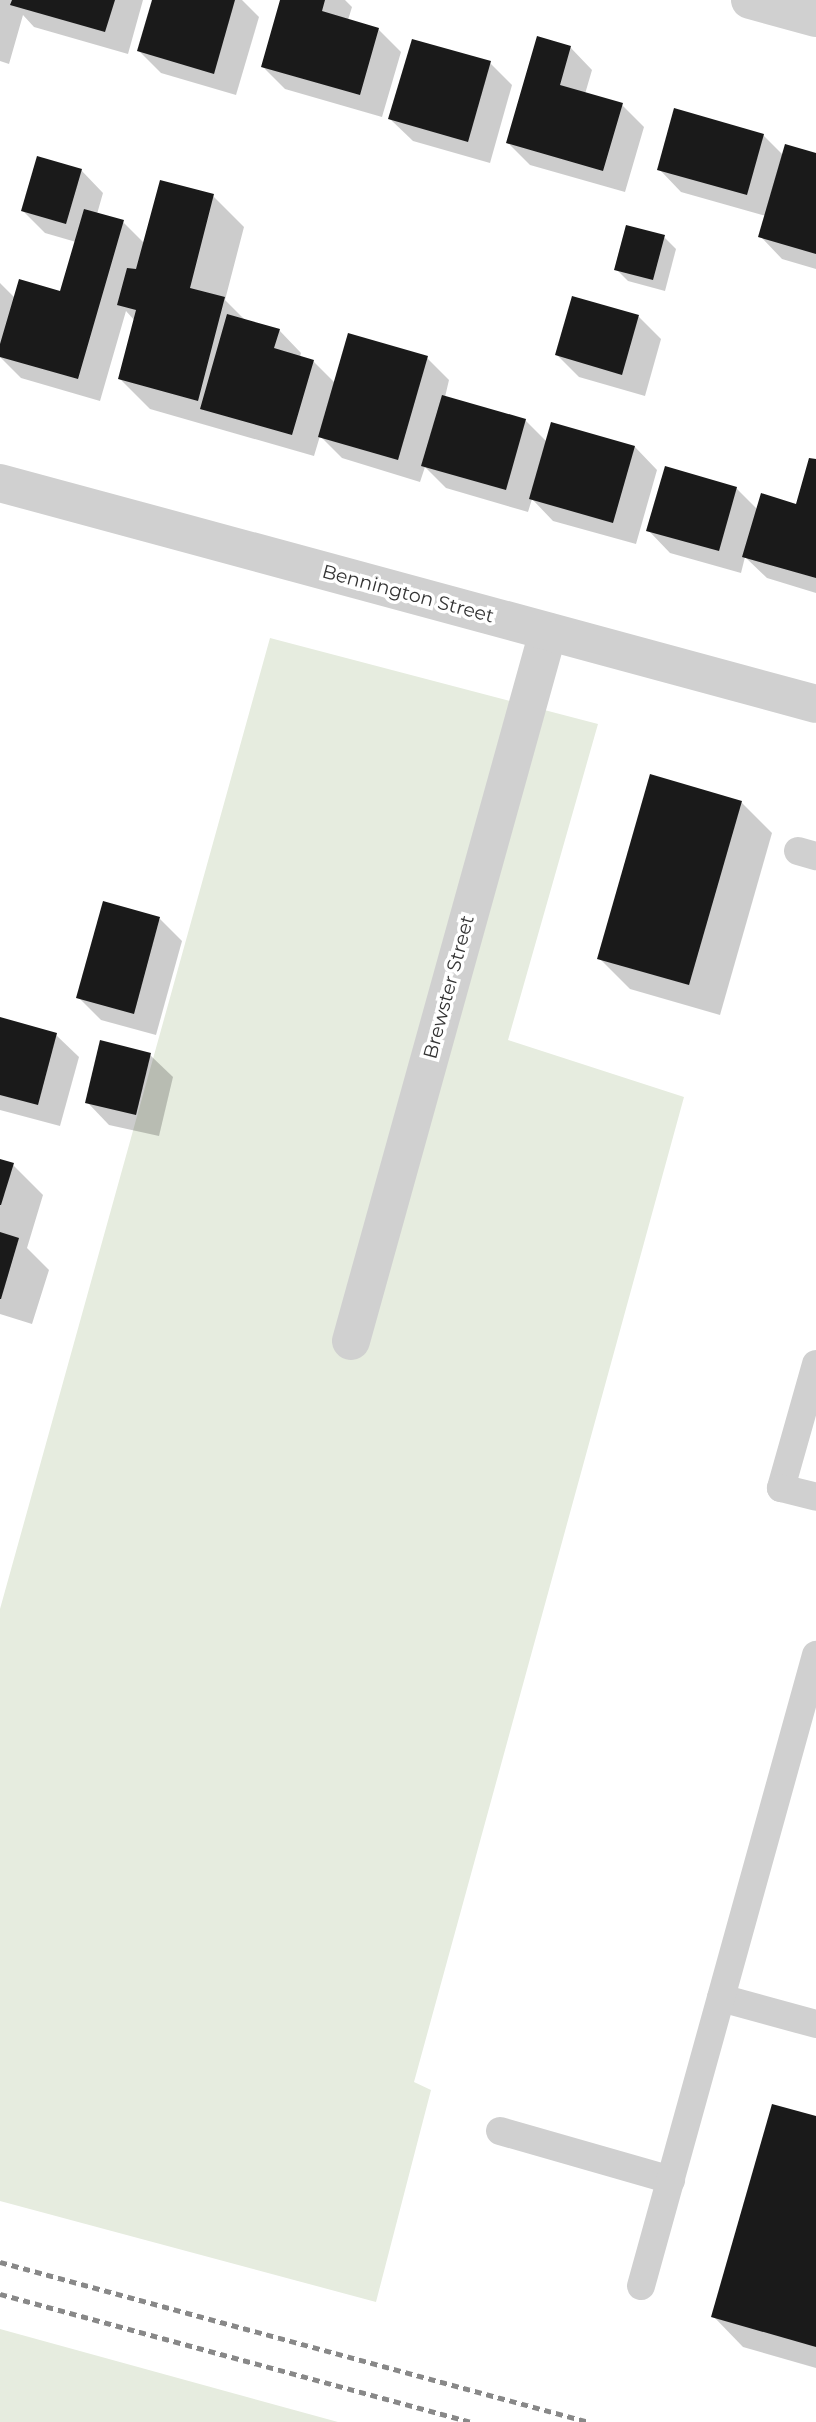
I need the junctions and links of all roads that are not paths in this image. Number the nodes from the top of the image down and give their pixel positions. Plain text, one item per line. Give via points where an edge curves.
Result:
1 (750, 0) edge
2 (816, 18) edge
3 (0, 482) edge
4 (548, 632) junction
5 (816, 705) edge
6 (351, 1342) dead end
7 (816, 1364) edge
8 (816, 1497) edge
9 (816, 1655) edge
10 (721, 1998) junction
11 (816, 2024) edge
12 (500, 2131) dead end
13 (671, 2179) junction
14 (641, 2286) dead end

1 - 2 street
3 - 4 street, Bennington Street
4 - 5 street, Bennington Street
4 - 6 street, Brewster Street
7 - 8 lane via 781,1488
9 - 10 lane
10 - 11 lane
10 - 13 lane
12 - 13 lane
13 - 14 lane

